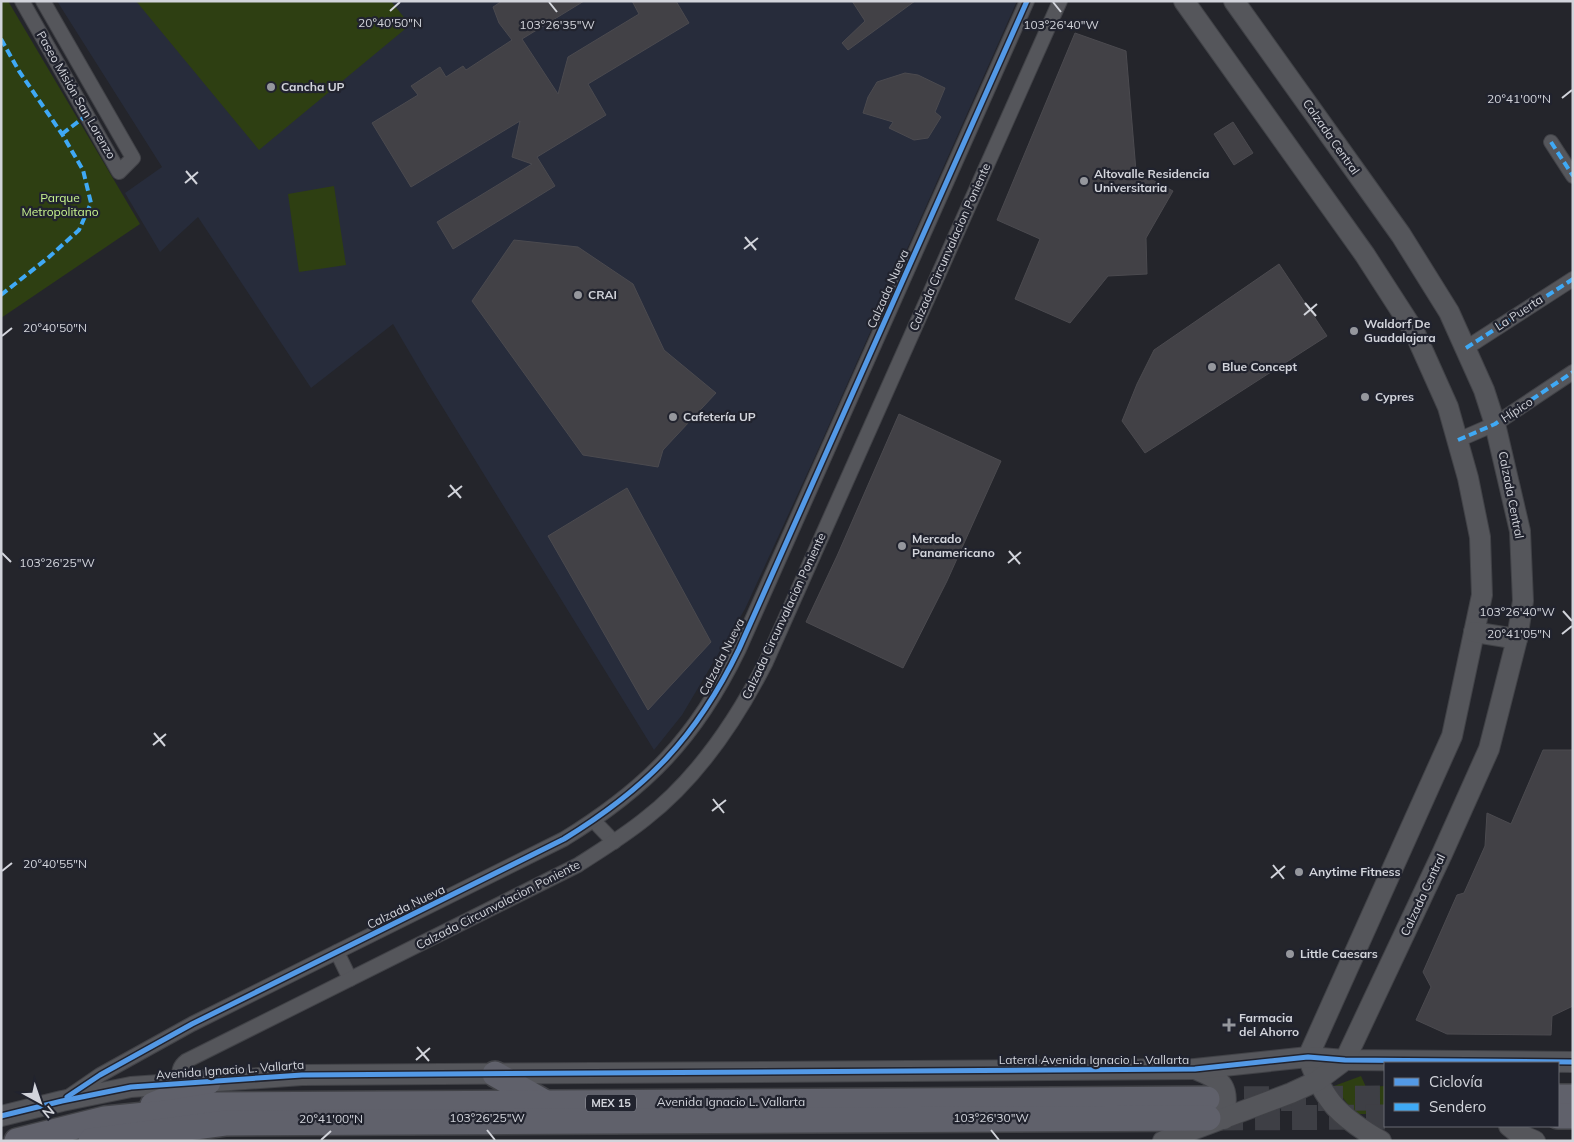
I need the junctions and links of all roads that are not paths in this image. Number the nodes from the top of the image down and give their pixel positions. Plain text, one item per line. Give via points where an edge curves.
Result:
1 (22, 1) edge
2 (43, 1) edge
3 (1027, 1) edge
4 (1060, 1) edge
5 (1184, 1) edge
6 (1234, 1) edge
7 (1551, 142) dead end
8 (1573, 176) edge
9 (1573, 279) edge
10 (1466, 348) junction
11 (1573, 372) edge
12 (1495, 424) junction
13 (1458, 440) junction
14 (1474, 632) junction
15 (1517, 639) junction
16 (594, 821) junction
17 (614, 842) junction
18 (337, 952) junction
19 (350, 978) junction
20 (1308, 1057) junction
21 (1345, 1060) junction
22 (1529, 1062) edge
23 (1573, 1062) edge
24 (1195, 1069) junction
25 (614, 1073) joint
26 (495, 1074) junction
27 (1317, 1081) junction
28 (208, 1082) junction
29 (179, 1083) junction
30 (1559, 1097) edge
31 (1573, 1097) edge
32 (62, 1101) junction
33 (549, 1112) junction
34 (1213, 1112) junction
35 (1, 1116) edge
36 (1559, 1116) edge
37 (1573, 1116) edge
38 (127, 1117) junction
39 (1511, 1127) edge
40 (17, 1141) edge
41 (91, 1141) edge
42 (522, 1141) edge
43 (1163, 1141) edge
44 (1380, 1141) edge
45 (1535, 1141) edge

1 - 2 street, Paseo Misión San Lorenzo via 119,172 133,158
3 - 16 street, Calzada Nueva via 722,683 684,738 656,770
4 - 17 street, Calzada Circunvalacion Poniente via 748,697 707,757 677,791
5 - 13 street via 1366,255 1414,331 1448,407
6 - 10 street, Calzada Central via 1401,235 1449,312
7 - 8 street
9 - 10 street, La Puerta
10 - 12 street, Calzada Central
11 - 12 street, Hípico
12 - 13 street, Hípico
12 - 15 street, Calzada Central via 1520,532 1522,601
13 - 14 street via 1480,537 1482,595
14 - 15 street
14 - 20 street via 1452,736
15 - 21 street, Calzada Central via 1489,749
16 - 17 street
16 - 18 street, Calzada Nueva via 524,860
17 - 19 street, Calzada Circunvalacion Poniente via 536,887
18 - 19 street
18 - 32 street, Calzada Nueva via 192,1024 100,1075
19 - 29 street, Calzada Circunvalacion Poniente via 186,1061 180,1065
20 - 21 street, Lateral Avenida Ignacio L. Vallarta
20 - 24 street, Lateral Avenida Ignacio L. Vallarta
20 - 27 street
21 - 22 street, Lateral Avenida Ignacio L. Vallarta
21 - 27 street
22 - 23 street, Lateral Avenida Ignacio L. Vallarta
24 - 25 street, Lateral Avenida Ignacio L. Vallarta
24 - 34 street via 1221,1082 1225,1091 1226,1098
25 - 26 street, Avenida Ignacio L. Vallarta
26 - 28 street, Avenida Ignacio L. Vallarta via 302,1075
26 - 33 highway
27 - 34 street via 1291,1093
27 - 44 street via 1345,1118
28 - 29 street, Avenida Ignacio L. Vallarta
28 - 38 highway
29 - 32 street, Avenida Ignacio L. Vallarta via 131,1087
30 - 31 highway
32 - 35 street, Avenida Ignacio L. Vallarta
33 - 34 highway, Avenida Ignacio L. Vallarta / MEX 15
33 - 38 highway, Avenida Ignacio L. Vallarta / MEX 15 via 214,1105
33 - 41 highway, Avenida Ignacio L. Vallarta / MEX 15 via 225,1123
33 - 42 highway
34 - 43 street
36 - 37 highway
38 - 40 highway, Avenida Ignacio L. Vallarta / MEX 15 via 105,1119
39 - 45 street

